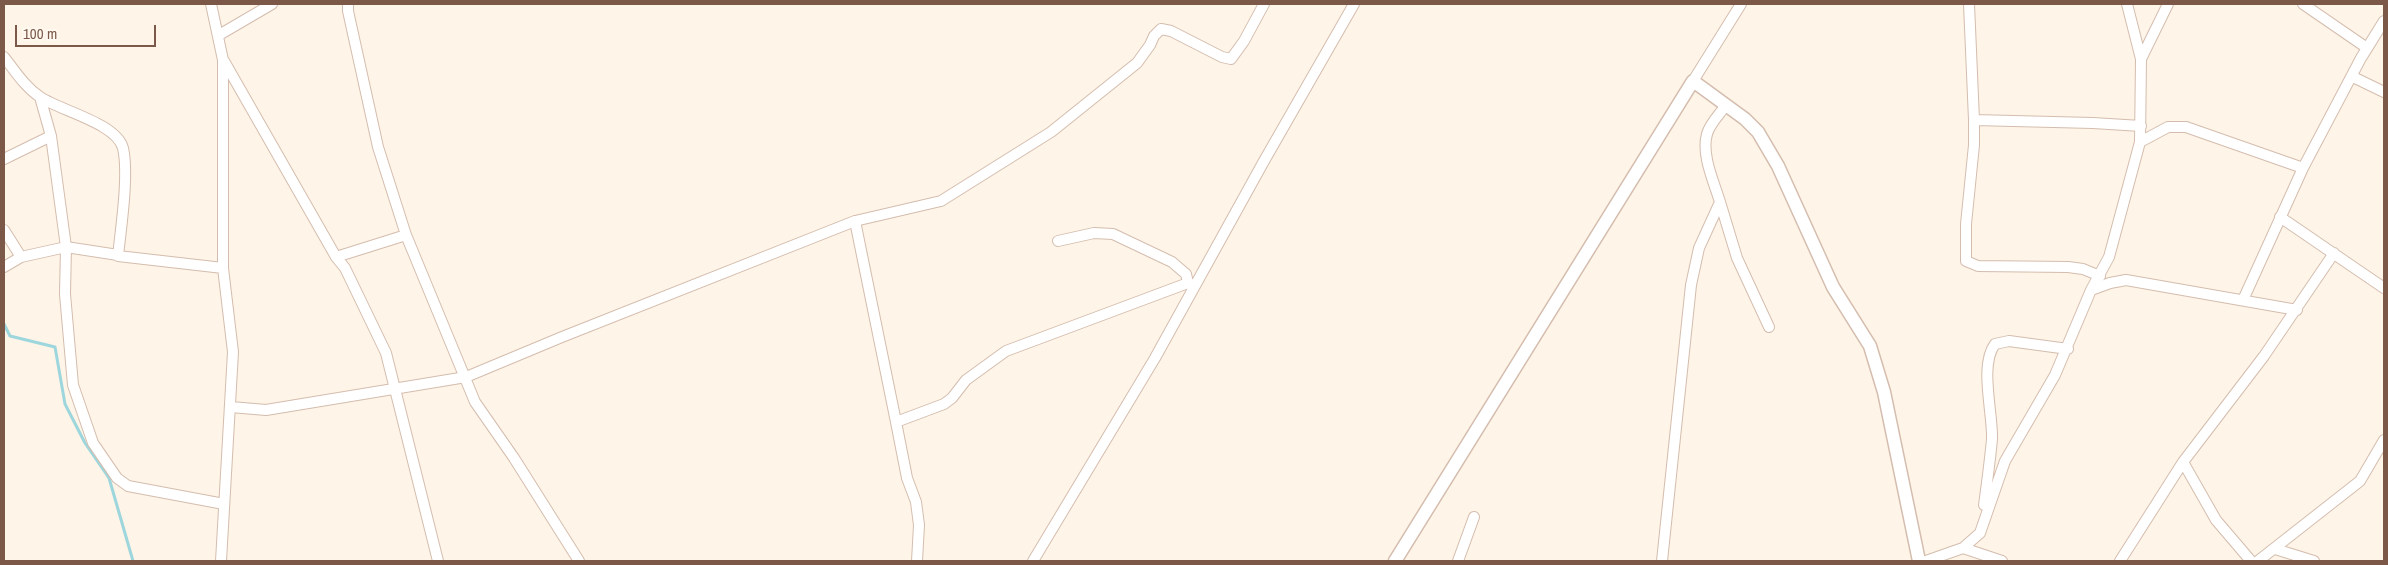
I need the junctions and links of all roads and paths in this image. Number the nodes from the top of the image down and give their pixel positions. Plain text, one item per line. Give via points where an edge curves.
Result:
1 (211, 4) edge
2 (272, 4) edge
3 (348, 4) edge
4 (1264, 4) edge
5 (1354, 4) edge
6 (1741, 4) edge
7 (1969, 4) edge
8 (2127, 4) edge
9 (2168, 4) edge
10 (2303, 4) edge
11 (2384, 21) edge
12 (219, 35) junction
13 (2367, 48) junction
14 (4, 57) edge
15 (2141, 59) junction
16 (223, 60) junction
17 (2353, 76) junction
18 (1693, 81) junction
19 (2384, 92) edge
20 (40, 97) junction
21 (1726, 105) junction
22 (1974, 120) junction
23 (2141, 126) junction
24 (51, 136) junction
25 (2140, 142) junction
26 (4, 159) edge
27 (2303, 168) junction
28 (1720, 202) junction
29 (2280, 218) junction
30 (855, 222) junction
31 (4, 230) edge
32 (406, 234) junction
33 (1058, 241) dead end
34 (66, 247) junction
35 (2334, 253) junction
36 (118, 255) junction
37 (21, 257) junction
38 (336, 257) junction
39 (4, 267) edge
40 (223, 268) junction
41 (2100, 276) junction
42 (1191, 284) junction
43 (2384, 288) edge
44 (2091, 290) junction
45 (2243, 300) junction
46 (2297, 310) junction
47 (1769, 327) dead end
48 (2068, 349) junction
49 (466, 377) junction
50 (395, 388) junction
51 (231, 407) junction
52 (896, 422) junction
53 (2384, 440) edge
54 (2184, 462) junction
55 (224, 504) junction
56 (1474, 518) dead end
57 (1980, 533) junction
58 (1963, 548) junction
59 (2274, 549) junction
60 (221, 561) edge
61 (438, 561) edge
62 (579, 561) edge
63 (917, 561) edge
64 (1032, 561) edge
65 (1395, 561) edge
66 (1458, 561) edge
67 (1662, 561) edge
68 (1919, 561) edge
69 (1926, 561) edge
70 (2002, 561) edge
71 (2120, 561) edge
72 (2252, 561) edge
73 (2258, 561) edge
74 (2314, 561) edge

1 - 12 street
2 - 12 street
3 - 32 street via 378,147
4 - 30 street via 1231,60 1161,29 1137,63 1118,80 1051,132 968,186 941,201
5 - 42 street
6 - 18 street
7 - 22 street
8 - 15 street
9 - 15 street
10 - 13 street
11 - 13 street
12 - 16 street
13 - 17 street
14 - 20 street
15 - 23 street
16 - 38 street
16 - 40 street
17 - 19 street
17 - 27 street
18 - 21 street
18 - 65 street
20 - 24 street
20 - 36 street via 115,133 123,147 125,173
21 - 28 street via 1711,126 1705,149
21 - 68 street via 1758,132 1768,147 1833,287 1870,346 1884,392
22 - 23 street
22 - 41 street via 1966,261 1978,266 2068,267
23 - 25 street
24 - 26 street
24 - 34 street
25 - 27 street via 2168,127 2186,127
25 - 41 street via 2117,229
27 - 29 street
28 - 47 street via 1737,258
28 - 67 street via 1699,248 1691,285
29 - 35 street
29 - 45 street
30 - 49 street via 562,336
30 - 52 street
31 - 37 street
32 - 38 street
32 - 49 street
33 - 42 street via 1094,233 1113,234 1172,262 1186,274
34 - 36 street
34 - 37 street
34 - 55 street via 65,294 73,385 93,443 117,478 128,486
35 - 43 street
35 - 46 street
36 - 40 street
37 - 39 street
38 - 50 street via 345,268 386,353
40 - 51 street via 233,352
41 - 44 street
42 - 52 street via 1006,351 966,380 944,404
42 - 64 street via 1155,358
44 - 45 street via 2126,280
44 - 48 street
45 - 46 street
46 - 54 street
48 - 57 street via 2005,461
48 - 57 street via 2009,341 1995,344 1992,348 1988,380 1992,439
49 - 50 street
49 - 62 street via 475,402
50 - 51 street via 266,410
50 - 61 street
51 - 55 street
52 - 63 street via 907,478 916,502 919,525
53 - 59 street via 2360,481
54 - 71 street
54 - 72 street via 2216,520
55 - 60 street
56 - 66 street
57 - 58 street
58 - 69 street
58 - 70 street
59 - 73 street
59 - 74 street

